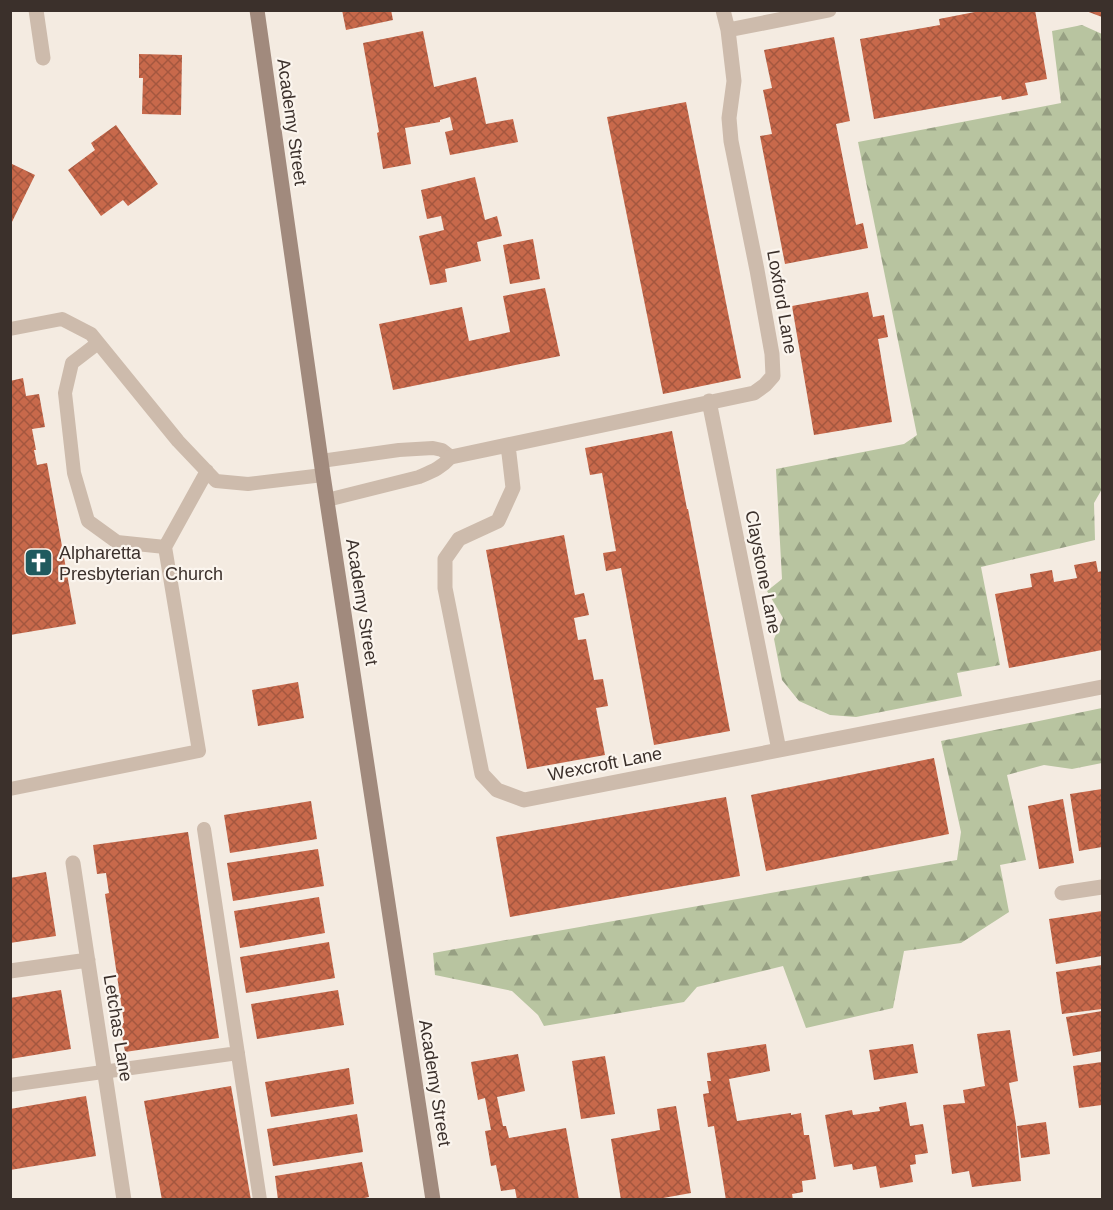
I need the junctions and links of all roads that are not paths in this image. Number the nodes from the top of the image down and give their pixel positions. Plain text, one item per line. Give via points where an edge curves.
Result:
1 (36, 10) edge
2 (257, 10) edge
3 (723, 10) edge
4 (829, 10) edge
5 (728, 30) junction
6 (43, 58) dead end
7 (10, 329) edge
8 (98, 343) junction
9 (709, 402) junction
10 (508, 445) junction
11 (451, 457) junction
12 (322, 468) junction
13 (207, 471) junction
14 (327, 500) junction
15 (165, 547) junction
16 (1102, 687) edge
17 (779, 750) junction
18 (10, 789) edge
19 (204, 829) dead end
20 (73, 863) dead end
21 (1102, 887) edge
22 (1062, 893) dead end
23 (88, 960) junction
24 (10, 971) edge
25 (238, 1053) junction
26 (105, 1072) junction
27 (10, 1085) edge
28 (124, 1200) edge
29 (260, 1200) edge
30 (433, 1200) edge

1 - 6 street
2 - 12 street, Academy Street
3 - 5 street, Loxford Lane
4 - 5 street
5 - 9 street, Loxford Lane via 734,81 729,118 731,141 755,258 773,376 754,393
7 - 8 lane via 62,319 91,334
8 - 13 lane
8 - 15 lane via 72,363 65,393 74,473 88,520 117,542
9 - 10 street, Loxford Lane
9 - 17 street, Claystone Lane
10 - 11 street, Loxford Lane
10 - 17 street, Wexcroft Lane via 513,488 498,521 459,539 445,559 445,588 482,774 497,790 524,800
11 - 12 lane via 433,448 399,450
11 - 14 lane via 444,465 419,477
12 - 13 lane via 249,484 216,481
12 - 14 street, Academy Street
13 - 15 lane
14 - 30 street, Academy Street
15 - 18 lane via 199,752
16 - 17 street, Wexcroft Lane
19 - 25 lane
20 - 23 street, Letchas Lane
21 - 22 street
23 - 24 street
23 - 26 street, Letchas Lane
25 - 26 lane
25 - 29 lane
26 - 27 lane
26 - 28 street, Letchas Lane

